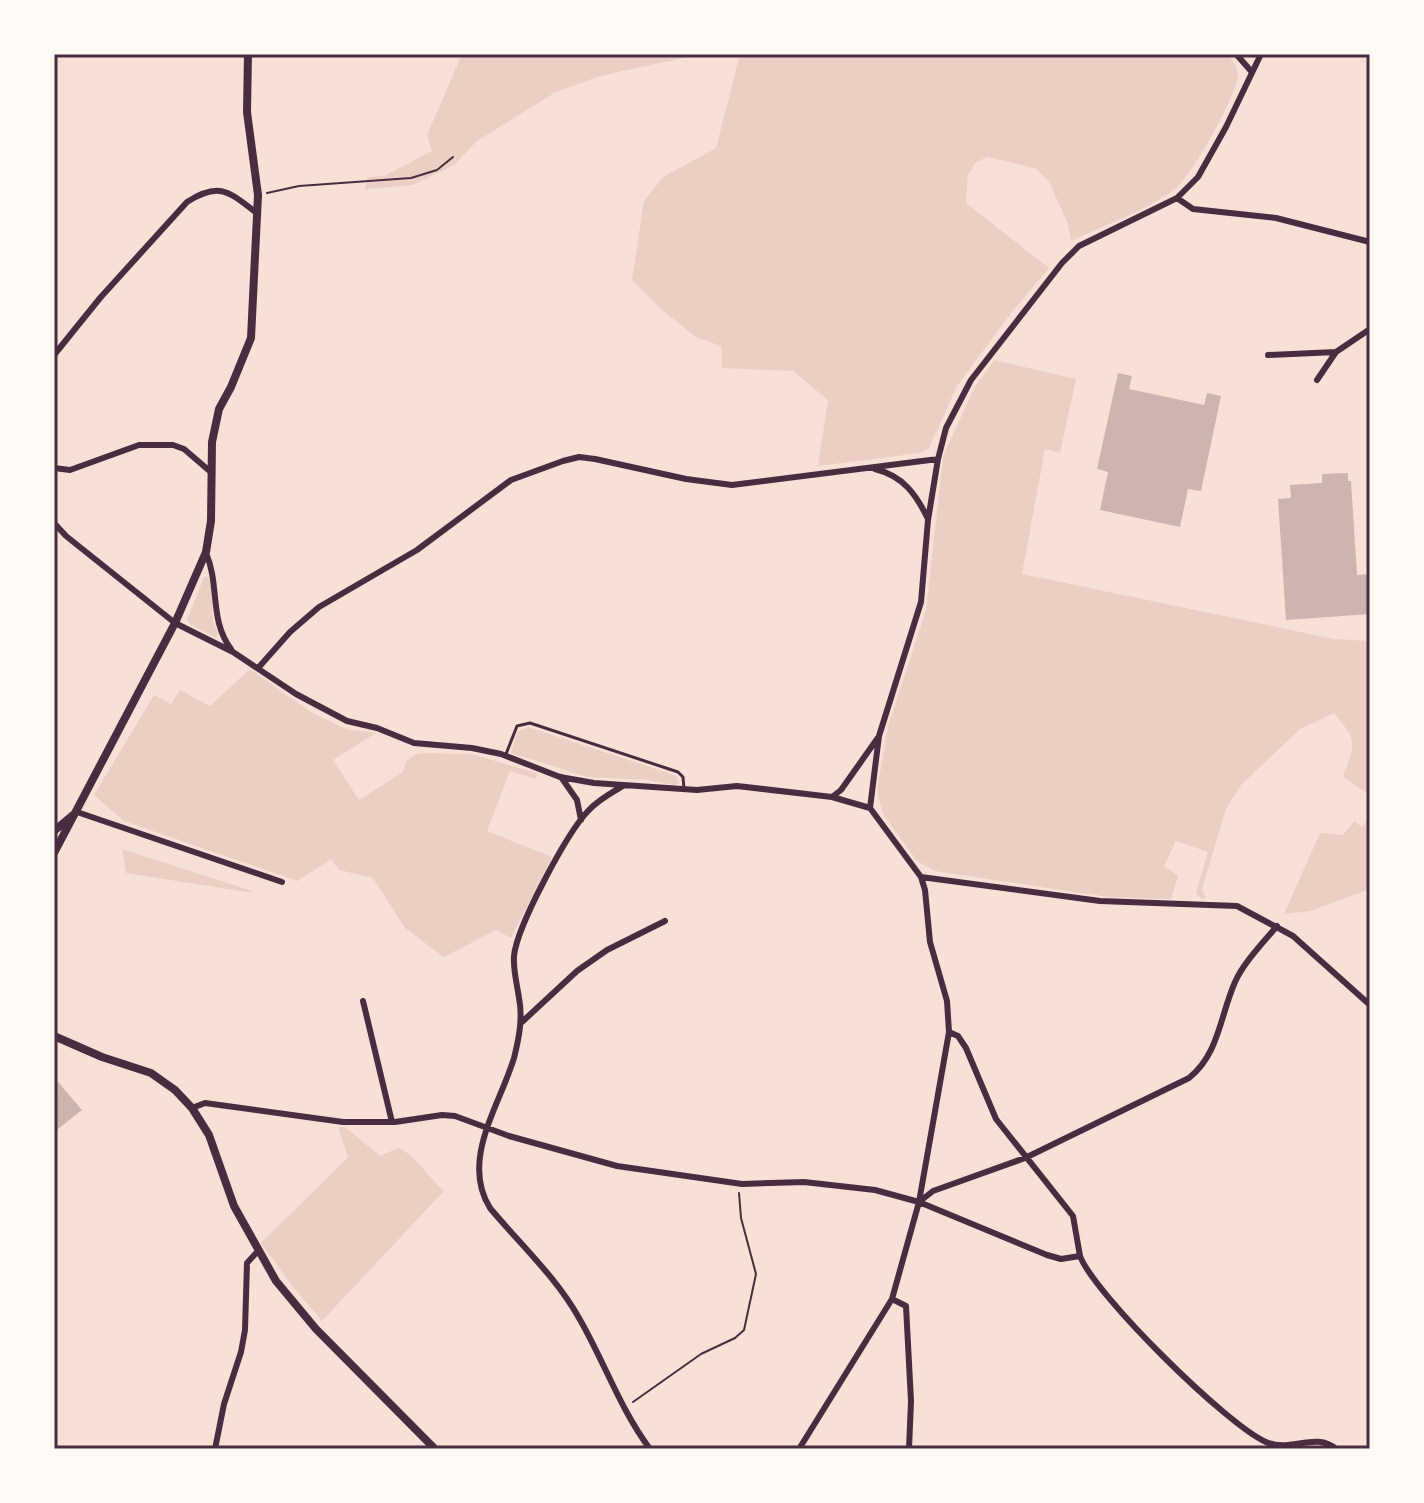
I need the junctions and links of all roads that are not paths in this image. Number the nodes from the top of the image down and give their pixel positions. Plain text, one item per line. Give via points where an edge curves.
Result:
1 (248, 54) edge
2 (1261, 54) edge
3 (1237, 55) edge
4 (1251, 71) junction
5 (1177, 198) junction
6 (258, 214) junction
7 (1370, 242) edge
8 (1370, 329) edge
9 (1336, 352) junction
10 (54, 355) edge
11 (1268, 355) dead end
12 (1317, 380) dead end
13 (938, 459) junction
14 (867, 467) junction
15 (54, 468) edge
16 (212, 473) junction
17 (928, 520) junction
18 (54, 523) edge
19 (206, 552) junction
20 (175, 623) junction
21 (233, 652) junction
22 (259, 667) junction
23 (879, 736) junction
24 (505, 756) junction
25 (560, 777) junction
26 (625, 785) junction
27 (684, 789) junction
28 (832, 797) junction
29 (870, 808) junction
30 (77, 812) junction
31 (581, 820) junction
32 (54, 831) edge
33 (54, 853) edge
34 (921, 877) junction
35 (282, 882) dead end
36 (665, 921) dead end
37 (1277, 926) junction
38 (363, 1001) dead end
39 (1370, 1005) edge
40 (521, 1023) junction
41 (949, 1032) junction
42 (54, 1036) edge
43 (192, 1108) junction
44 (392, 1122) junction
45 (488, 1128) junction
46 (1025, 1158) junction
47 (919, 1202) junction
48 (258, 1251) junction
49 (1080, 1256) junction
50 (892, 1299) junction
51 (215, 1449) edge
52 (435, 1449) edge
53 (650, 1449) edge
54 (799, 1449) edge
55 (909, 1449) edge
56 (1336, 1449) edge

1 - 6 street via 247,112
2 - 4 street
3 - 4 street
4 - 5 street via 1198,177
5 - 7 street via 1193,209 1276,218
5 - 13 street via 1079,246 1062,263 971,380 946,428
6 - 10 street via 223,190 203,192 187,202
6 - 16 street via 251,338 219,409
8 - 9 street
9 - 11 street
9 - 12 street
13 - 14 street
13 - 17 street
14 - 17 street via 906,484
14 - 22 street via 732,485 595,459 563,461 511,480 417,550 319,607
15 - 16 street via 70,470 139,445 173,445
16 - 19 street
17 - 23 street via 921,602
18 - 20 street
19 - 20 street
19 - 21 street via 213,569 218,627
20 - 21 street
20 - 30 street
21 - 22 street
22 - 24 street via 347,721 414,743
23 - 28 street
23 - 29 street
24 - 25 street
24 - 27 lane via 517,726 530,723 678,772
25 - 26 street
25 - 31 street via 577,800
26 - 27 street
26 - 31 street
27 - 28 street via 737,786
28 - 29 street
29 - 34 street
30 - 32 street
30 - 33 street
30 - 35 street
31 - 40 street via 520,928 514,969
34 - 37 street via 1100,901 1237,906
34 - 41 street
36 - 40 street via 577,971
37 - 39 street
37 - 46 street via 1236,981 1212,1051 1198,1071
38 - 44 street
40 - 45 street
41 - 46 street via 966,1048 996,1119
41 - 47 street
42 - 43 street via 151,1073
43 - 44 street via 205,1103 321,1121
43 - 48 street via 209,1135 234,1206
44 - 45 street via 442,1115
45 - 47 street via 617,1166 742,1184 849,1186
45 - 53 street via 479,1161 482,1195 567,1298
46 - 47 street via 933,1191
46 - 49 street via 1073,1216
47 - 49 street via 1047,1255
47 - 50 street
48 - 51 street via 247,1263 245,1330
48 - 52 street via 316,1329
49 - 56 street via 1121,1311 1249,1432 1272,1444 1320,1440
50 - 54 street
50 - 55 street via 906,1306

